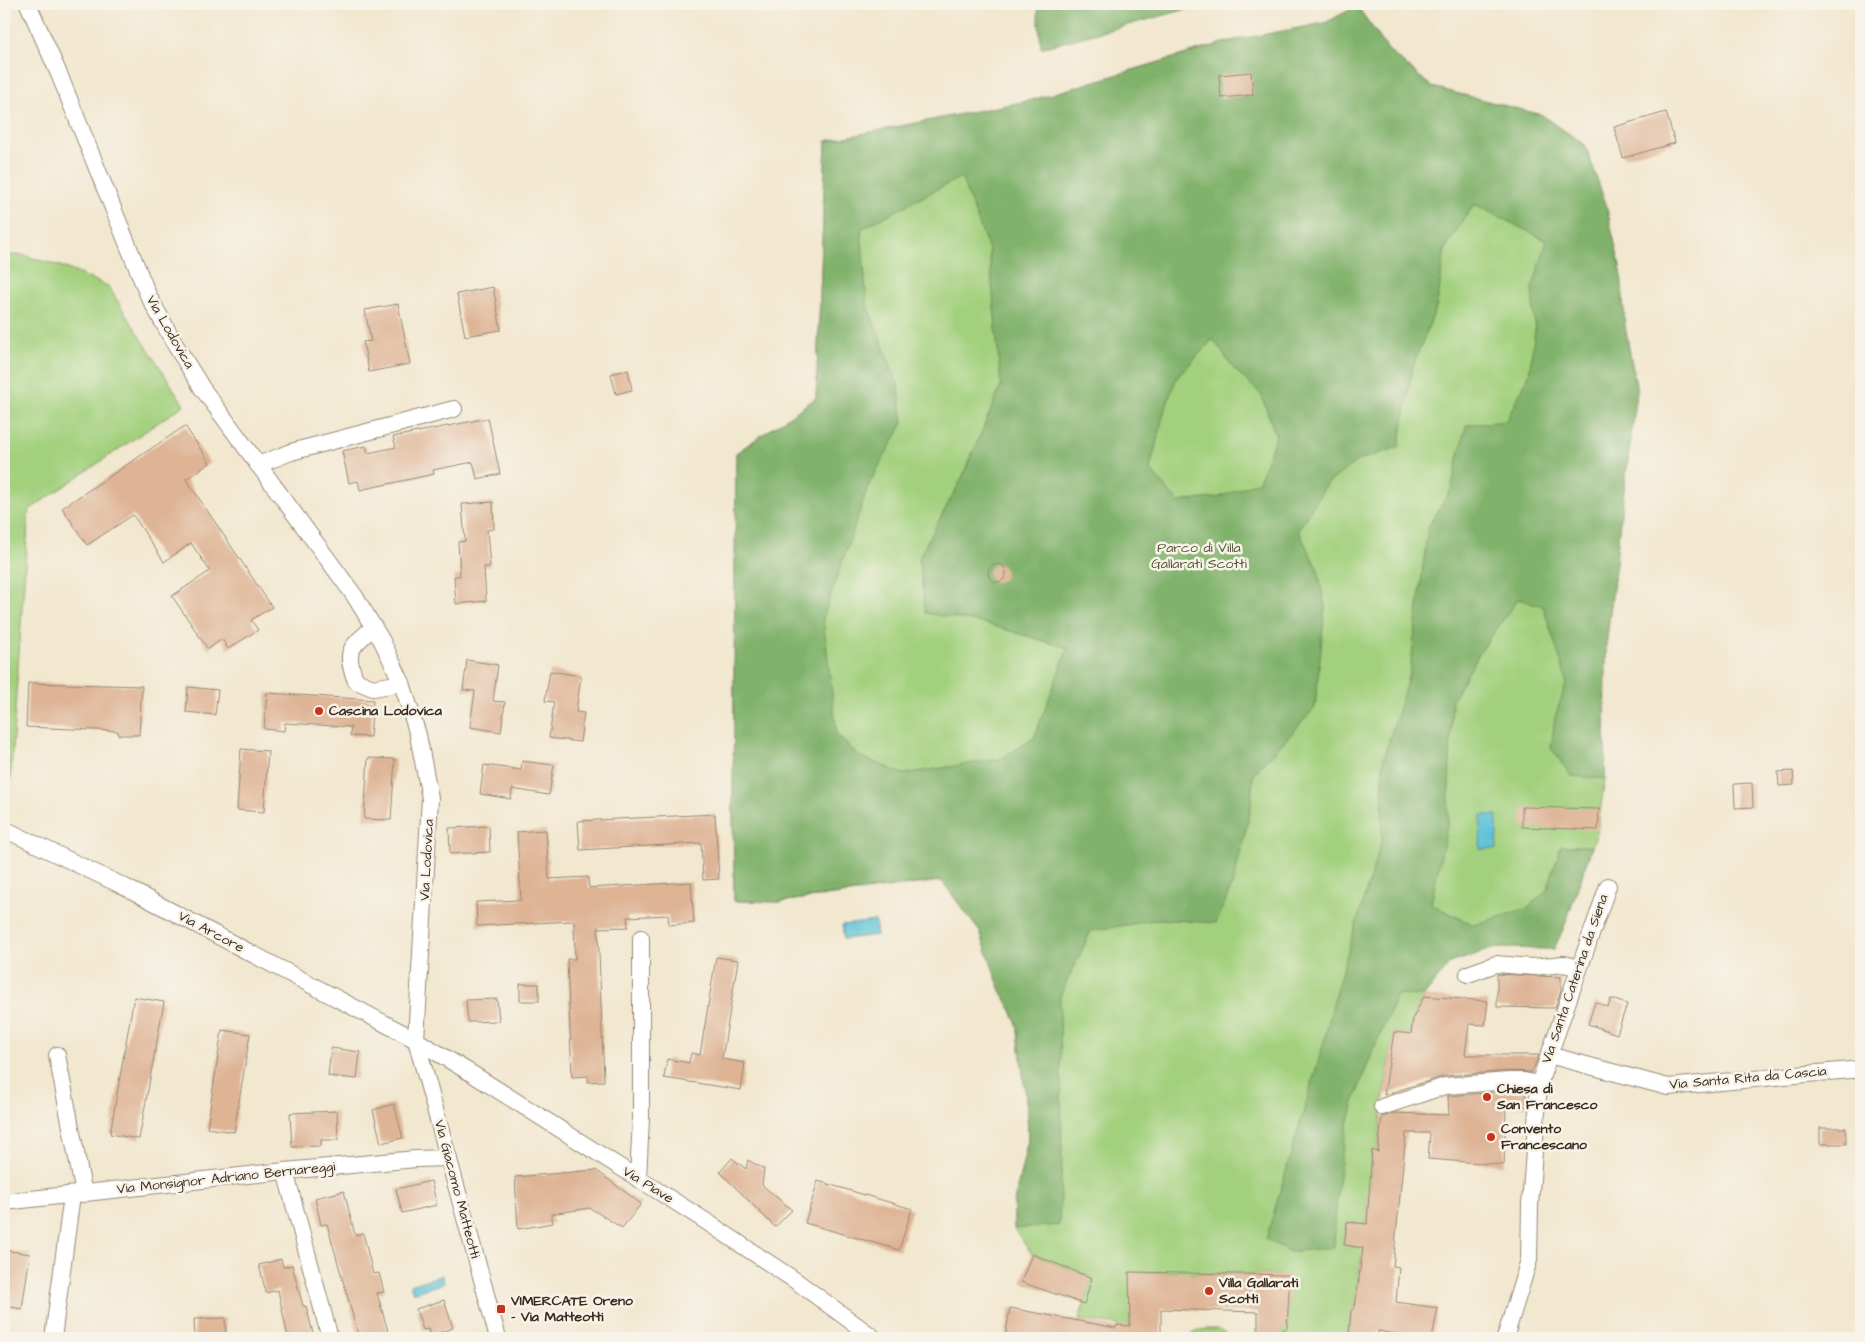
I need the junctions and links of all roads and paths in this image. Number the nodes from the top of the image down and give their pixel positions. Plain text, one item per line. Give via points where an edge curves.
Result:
1 (28, 4) edge
2 (454, 409) dead end
3 (258, 465) junction
4 (374, 627) junction
5 (402, 683) junction
6 (4, 829) edge
7 (1608, 886) dead end
8 (641, 938) dead end
9 (1579, 968) junction
10 (1468, 974) dead end
11 (416, 1040) junction
12 (57, 1055) dead end
13 (1549, 1055) junction
14 (1861, 1069) edge
15 (1539, 1084) junction
16 (1382, 1107) dead end
17 (449, 1158) junction
18 (285, 1171) junction
19 (638, 1179) junction
20 (78, 1195) junction
21 (4, 1202) edge
22 (53, 1338) edge
23 (330, 1338) edge
24 (498, 1338) edge
25 (874, 1338) edge
26 (1505, 1338) edge

1 - 3 street, Via Lodovica via 63,82 148,295 202,388
2 - 3 street via 291,452
3 - 4 street, Via Lodovica
4 - 5 street, Via Lodovica
4 - 5 street via 351,647 349,664 356,681 374,688
5 - 11 street, Via Lodovica via 418,735 430,798
6 - 11 street, Via Arcore via 127,888
7 - 9 street, Via Santa Caterina da Siena
8 - 19 street
9 - 10 street via 1564,964 1533,967 1496,964
9 - 13 street, Via Santa Caterina da Siena
11 - 17 street, Via Giacomo Matteotti
11 - 19 street, Via Piave
12 - 20 street
13 - 14 street, Via Santa Rita da Cascia via 1668,1086
13 - 15 street, Via Santa Caterina da Siena
15 - 16 street via 1509,1081 1445,1086
15 - 26 street, Via Santa Caterina da Siena via 1529,1260
17 - 18 street, Via Monsignor Adriano Bernareggi
17 - 24 street, Via Giacomo Matteotti
18 - 20 street, Via Monsignor Adriano Bernareggi
18 - 23 street
19 - 25 street, Via Piave via 796,1282
20 - 21 street, Via Monsignor Adriano Bernareggi
20 - 22 street

